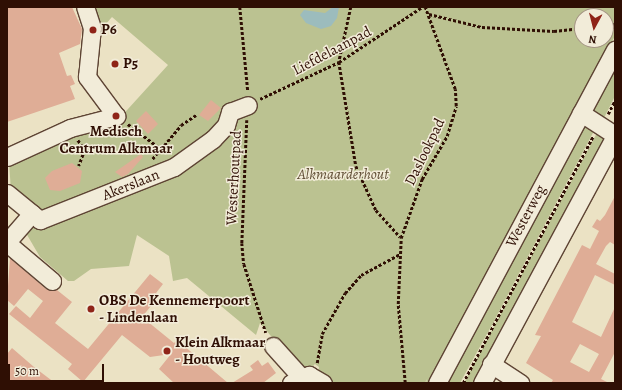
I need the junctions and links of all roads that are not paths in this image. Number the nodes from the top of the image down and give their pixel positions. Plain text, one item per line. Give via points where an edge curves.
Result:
1 (85, 7) edge
2 (615, 49) edge
3 (248, 105) road end
4 (581, 113) junction
5 (615, 136) edge
6 (7, 157) edge
7 (7, 193) edge
8 (32, 213) junction
9 (7, 242) edge
10 (52, 281) dead end
11 (273, 346) road end
12 (491, 364) junction
13 (306, 379) edge
14 (437, 383) edge
15 (482, 383) edge
16 (520, 383) edge

1 - 6 street via 92,28 87,77 116,116 70,128
2 - 4 street, Westerweg
3 - 8 street, Akerslaan via 230,112 226,125 197,152 140,183 40,220
4 - 5 street
4 - 14 street, Westerweg
5 - 12 street
7 - 8 street
8 - 9 street
9 - 10 street
11 - 13 street
12 - 15 street
12 - 16 street

